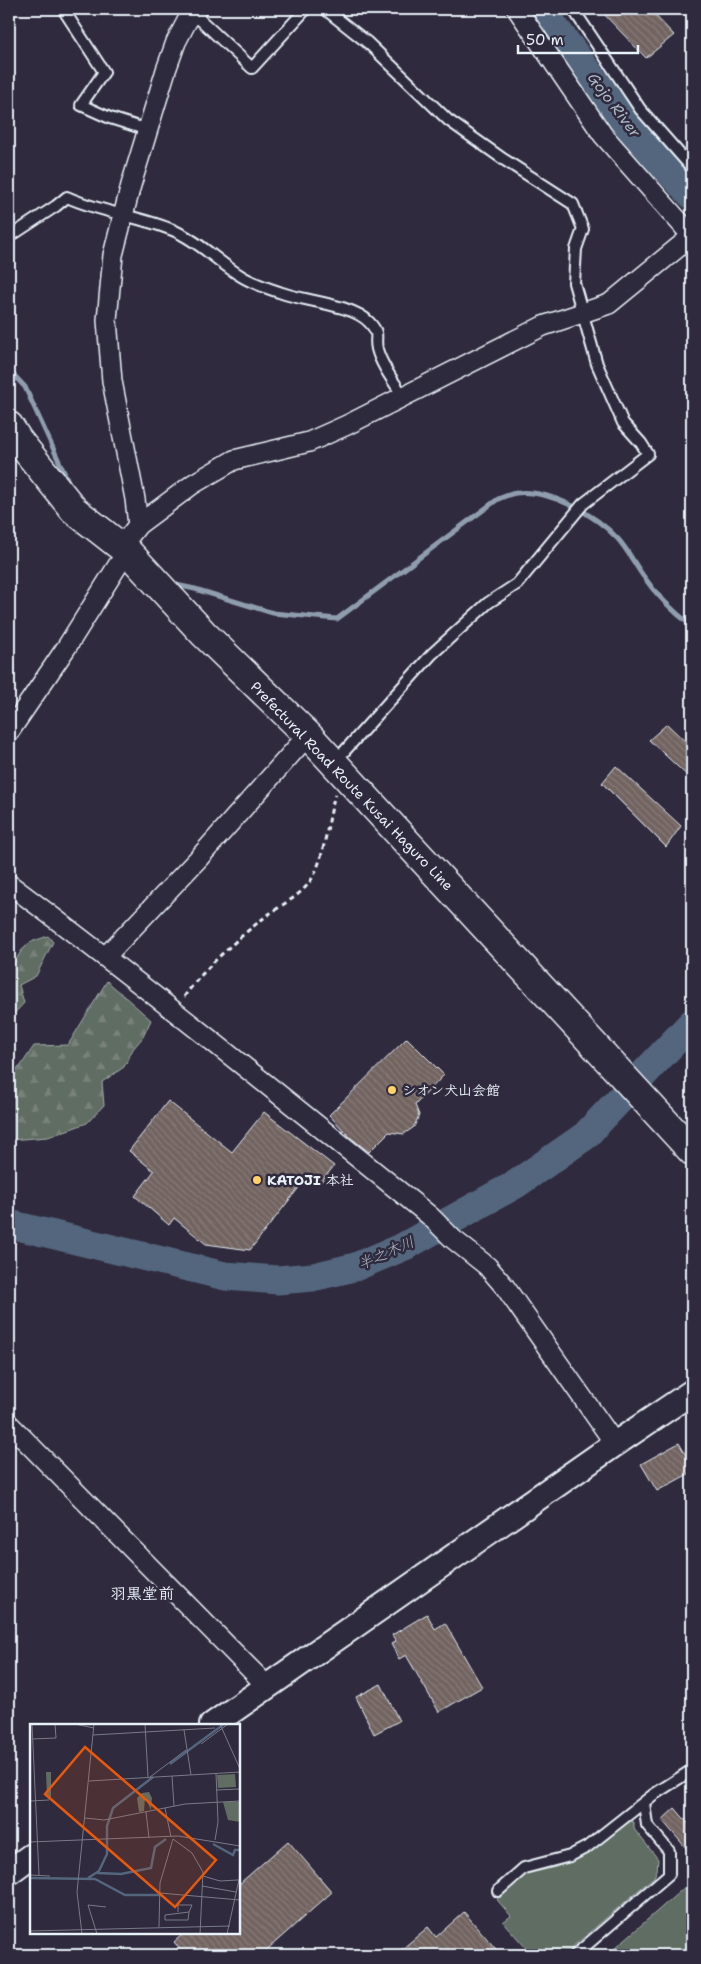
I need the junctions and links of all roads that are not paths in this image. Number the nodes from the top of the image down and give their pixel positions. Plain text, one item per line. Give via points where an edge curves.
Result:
1 (63, 9) edge
2 (306, 9) edge
3 (325, 9) edge
4 (517, 9) edge
5 (573, 9) edge
6 (195, 11) edge
7 (148, 130) junction
8 (692, 168) edge
9 (122, 216) junction
10 (692, 236) edge
11 (9, 237) edge
12 (582, 312) junction
13 (403, 396) junction
14 (9, 426) edge
15 (138, 525) junction
16 (125, 550) junction
17 (9, 732) edge
18 (308, 735) junction
19 (338, 774) junction
20 (9, 884) edge
21 (106, 956) junction
22 (692, 1151) edge
23 (692, 1392) edge
24 (9, 1424) edge
25 (615, 1444) junction
26 (267, 1686) junction
27 (213, 1724) edge
28 (692, 1770) edge
29 (644, 1803) junction
30 (30, 1857) edge
31 (9, 1872) edge
32 (498, 1891) dead end
33 (575, 1955) edge

1 - 7 lane via 104,72 81,105
2 - 6 lane via 252,68
3 - 12 lane via 368,43 448,120 573,204 583,229 576,249 574,283
4 - 10 street via 603,135
5 - 8 lane via 640,109
6 - 7 street via 176,42
7 - 9 street
9 - 11 lane via 67,197
9 - 13 lane via 176,232 196,242 242,277 282,294 336,306 367,320 378,336 377,348 383,363
9 - 15 street via 113,255 107,320 112,381 136,499
10 - 12 street via 608,304
12 - 13 street via 543,326
12 - 19 lane via 597,364 623,423 648,454 583,504 517,584 488,603 432,654 341,755
13 - 15 street via 309,442 234,460 193,484
14 - 16 main road, Prefectural Road Route Kusai Haguro Line via 74,510
15 - 16 street
16 - 17 street via 66,648
16 - 18 main road, Prefectural Road Route Kusai Haguro Line via 204,634
18 - 19 main road, Prefectural Road Route Kusai Haguro Line
18 - 21 street
19 - 22 main road, Prefectural Road Route Kusai Haguro Line
20 - 21 street
21 - 25 street via 430,1216 487,1266
23 - 25 street
24 - 26 street
25 - 26 street
26 - 27 street
28 - 29 lane
29 - 32 lane via 587,1847 563,1859 524,1868
29 - 33 lane via 647,1825 669,1851 669,1874
30 - 31 street

